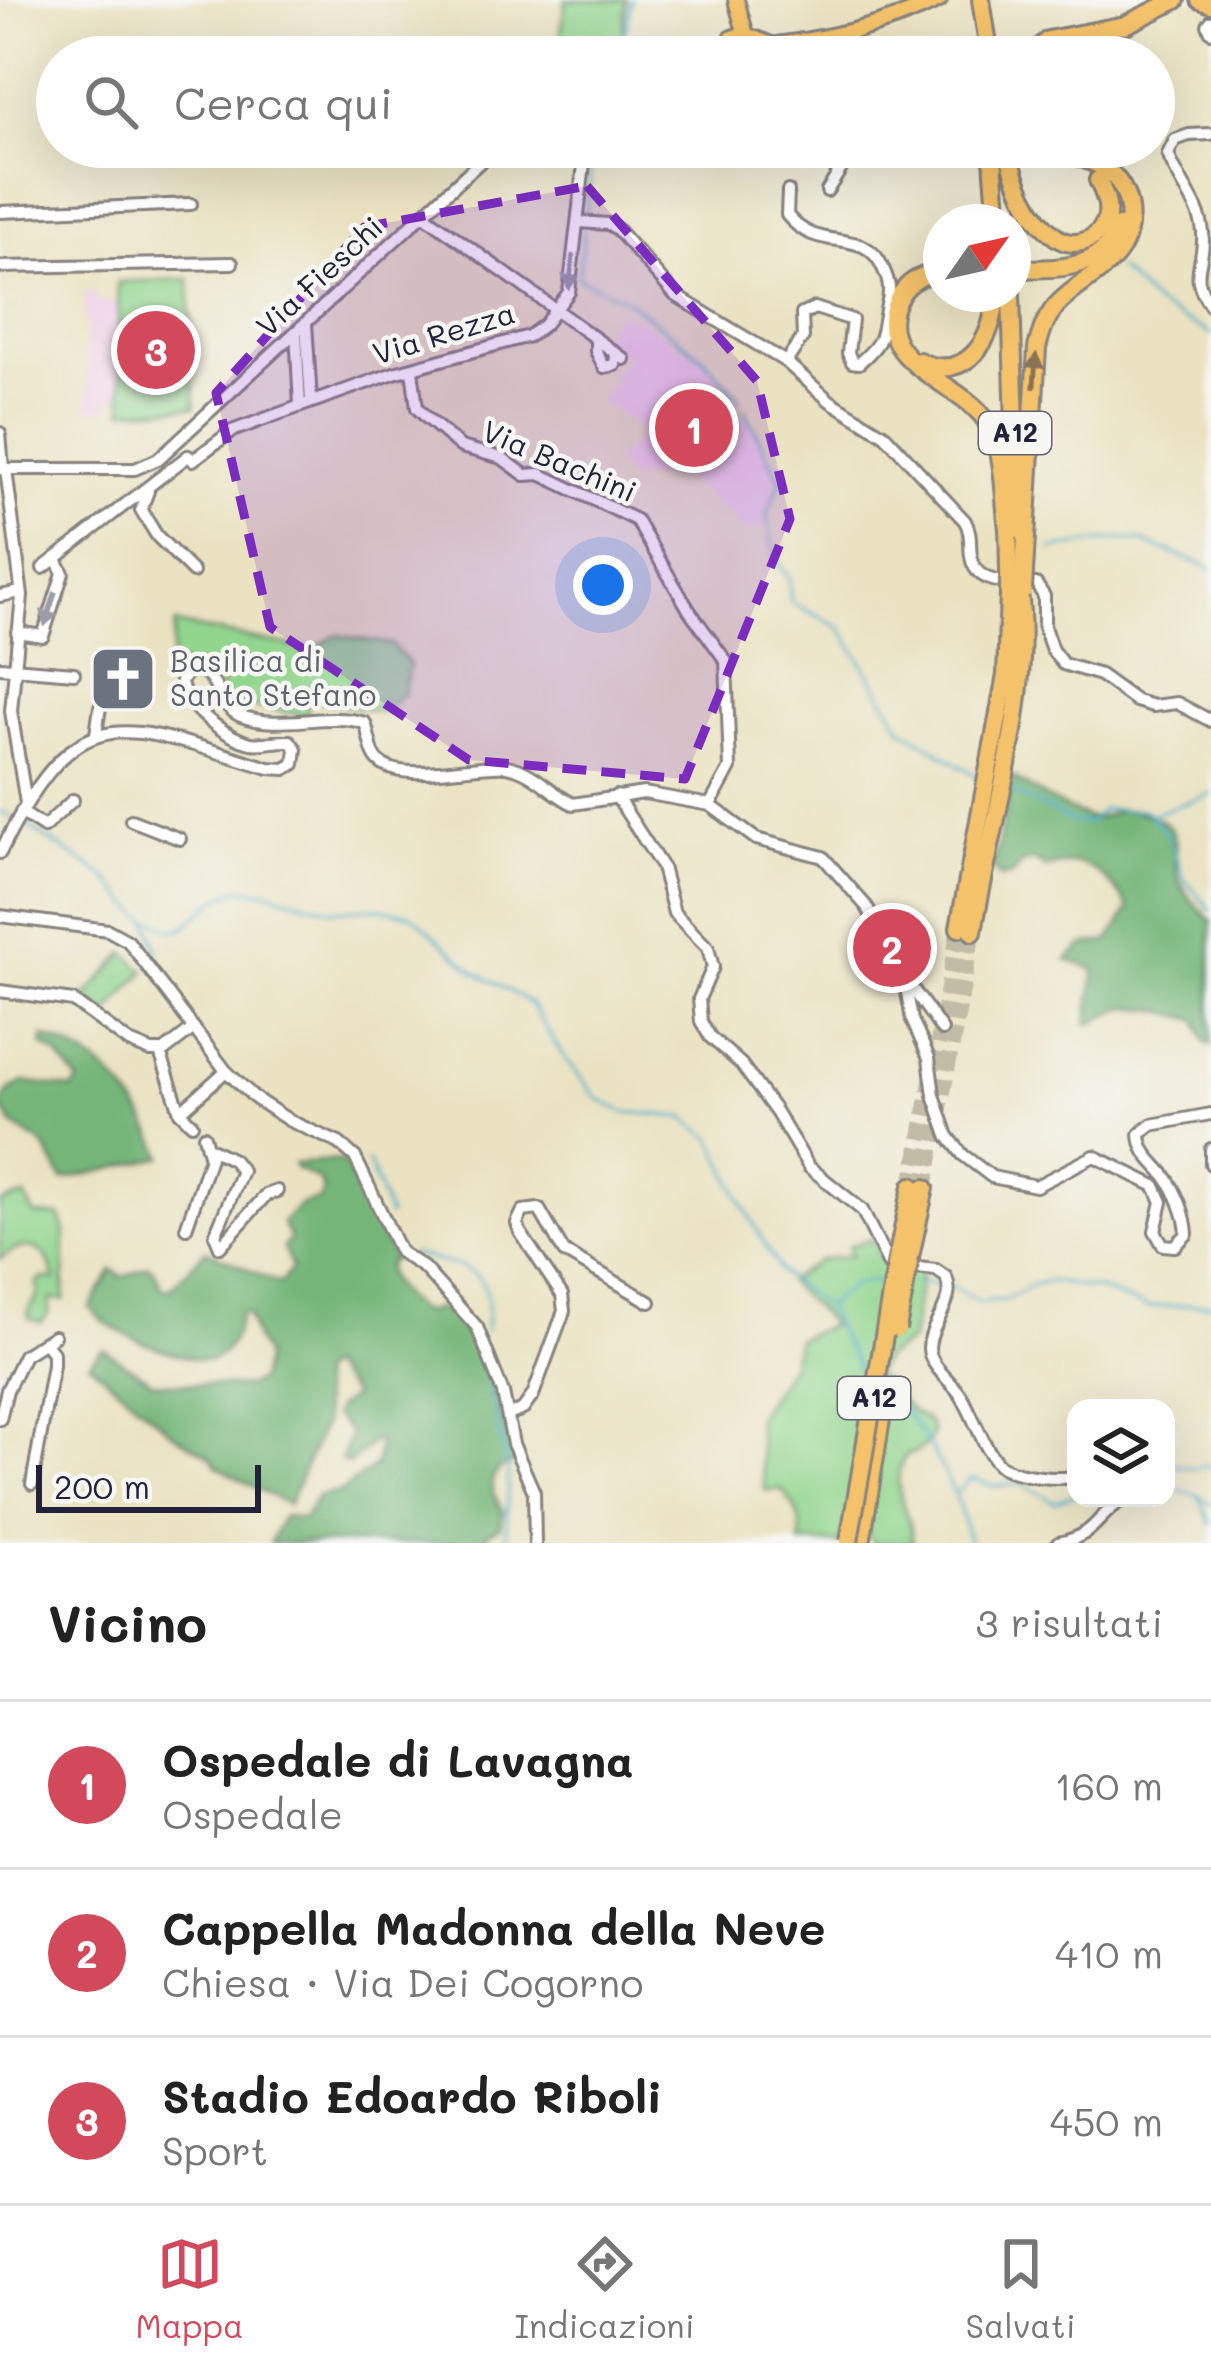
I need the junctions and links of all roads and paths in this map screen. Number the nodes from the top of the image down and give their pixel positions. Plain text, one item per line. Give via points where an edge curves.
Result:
1 (735, 0) edge
2 (939, 0) edge
3 (971, 0) edge
4 (981, 0) edge
5 (1176, 0) edge
6 (1200, 0) edge
7 (1211, 4) edge
8 (1211, 21) edge
9 (1211, 32) edge
10 (739, 36) edge
11 (826, 36) edge
12 (976, 36) edge
13 (987, 36) edge
14 (1070, 36) edge
15 (1211, 134) edge
16 (1175, 140) edge
17 (473, 168) edge
18 (584, 168) edge
19 (842, 168) edge
20 (996, 168) edge
21 (1001, 168) edge
22 (1008, 168) edge
23 (1085, 168) edge
24 (1103, 168) edge
25 (1175, 168) edge
26 (1098, 180) junction
27 (788, 191) dead end
28 (827, 191) dead end
29 (191, 204) dead end
30 (996, 204) edge
31 (1006, 204) edge
32 (0, 212) edge
33 (423, 214) junction
34 (580, 222) junction
35 (232, 263) dead end
36 (0, 267) edge
37 (1031, 268) edge
38 (923, 278) edge
39 (1211, 306) edge
40 (556, 311) junction
41 (995, 312) edge
42 (999, 312) edge
43 (1011, 312) edge
44 (893, 315) junction
45 (301, 327) junction
46 (620, 357) dead end
47 (787, 362) junction
48 (412, 370) junction
49 (305, 404) junction
50 (0, 433) edge
51 (176, 442) junction
52 (188, 456) junction
53 (3, 469) edge
54 (135, 469) junction
55 (150, 488) junction
56 (1008, 529) junction
57 (56, 559) junction
58 (43, 568) dead end
59 (193, 572) dead end
60 (19, 576) junction
61 (0, 577) edge
62 (1018, 585) junction
63 (21, 592) junction
64 (0, 596) edge
65 (17, 632) junction
66 (6, 667) edge
67 (74, 673) dead end
68 (100, 707) dead end
69 (1211, 721) edge
70 (96, 734) junction
71 (616, 796) junction
72 (73, 800) dead end
73 (710, 805) junction
74 (19, 816) junction
75 (0, 819) edge
76 (131, 820) dead end
77 (179, 839) dead end
78 (0, 853) edge
79 (0, 916) edge
80 (966, 930) tunnel mouth
81 (891, 965) junction
82 (0, 991) edge
83 (194, 1028) junction
84 (942, 1030) dead end
85 (160, 1052) junction
86 (226, 1071) junction
87 (180, 1112) junction
88 (1211, 1114) edge
89 (192, 1124) dead end
90 (1211, 1149) edge
91 (1211, 1165) edge
92 (919, 1187) tunnel mouth
93 (277, 1191) dead end
94 (186, 1228) dead end
95 (650, 1302) dead end
96 (3, 1387) edge
97 (508, 1414) junction
98 (0, 1419) edge
99 (1067, 1478) edge
100 (32, 1484) dead end
101 (1110, 1507) edge
102 (853, 1542) edge
103 (535, 1543) edge
104 (1058, 1543) edge

1 - 10 main road
2 - 11 main road via 889,24
3 - 12 highway
4 - 13 highway
5 - 14 highway via 1125,26
6 - 7 highway
8 - 9 street
15 - 16 street
17 - 33 street, Via Fieschi
18 - 34 street, Via Rezza
19 - 28 street
20 - 30 highway
21 - 31 highway
22 - 26 highway via 1052,235 1065,242 1092,239 1102,228 1108,212
23 - 26 highway
62 -> 24 highway via 1036,348 1044,322 1068,294 1115,257 1130,221 1128,200
25 - 39 street via 1201,223 1196,272
26 - 37 highway via 1120,208 1106,249 1085,263
27 - 47 street via 795,226 871,249 890,295 884,335 859,363 848,353 852,320 815,308 802,314 803,337
29 - 32 street
33 - 40 street
33 - 45 street, Via Fieschi
34 -> 40 street, Via Rezza via 569,292
34 - 47 street via 617,229 674,295
35 - 36 street
38 - 44 highway via 908,283
40 - 46 street
40 - 48 street, Via Rezza via 529,336
41 - 44 highway via 984,345 951,368 908,353
42 - 56 highway, A12
43 - 62 highway, A12
44 - 56 highway via 906,357 986,420 998,449
45 - 49 street
45 - 51 street, Via Fieschi
47 - 69 street via 909,456 965,520 977,571 995,582 1036,584 1044,627 1063,664 1100,675 1136,701 1177,703
48 - 49 street, Via Rezza
48 - 73 street, Via Bachini via 417,408 452,441 609,504 649,538 726,661 730,768
49 - 52 street, Via Rezza
50 - 53 street
51 - 52 street
51 - 54 street, Via Fieschi
52 - 55 street, Via Rezza
53 - 54 street
53 - 60 street
54 - 55 street
55 - 57 street, Via Rezza
55 - 59 street via 141,510
56 - 62 highway, A12
57 - 58 street, Via Rezza
57 -> 65 street via 63,573 43,636
60 - 61 street
60 - 63 street
62 - 80 highway, A12 via 1009,745
63 - 64 street
63 - 65 street
65 - 66 street
66 - 67 street
66 - 74 street
68 - 70 street
70 - 71 street via 180,739 269,768 294,764 290,741 254,744 231,735 187,698 181,682 194,669 210,676 220,700 240,716 364,722 373,756 404,772 503,766 526,771 573,804
70 - 74 street via 50,767
71 - 73 street
71 - 99 street via 662,867 674,913 708,948 713,967 699,999 710,1037 752,1080 809,1167 862,1210 889,1265 936,1270 949,1282 929,1347 993,1458 1010,1469
72 - 74 street via 44,827
73 - 81 street via 756,839 823,856 867,907
74 - 75 street
74 - 78 street
76 - 77 street
79 - 83 street via 108,930 128,941
81 - 84 street
81 - 88 street via 929,1058 948,1136 992,1178 1036,1186 1094,1156 1155,1186 1162,1202 1155,1231 1163,1245 1175,1246 1187,1234 1186,1221 1140,1135 1151,1125
82 - 85 street via 74,1001 129,1042
83 - 85 street
83 - 86 street
85 - 87 street
86 - 87 street
86 - 97 street via 272,1112 355,1157 400,1252 477,1327
87 - 89 street
90 - 91 street
92 - 102 highway, A12, bridge
93 - 94 street via 220,1247 215,1235 242,1171 206,1142 210,1158
95 - 97 street via 564,1252 538,1210 523,1211 520,1232 562,1295 564,1311 529,1404
96 - 98 street
96 - 100 street via 24,1354 49,1340 53,1365
97 - 103 street via 537,1504
101 - 104 street via 1089,1534

